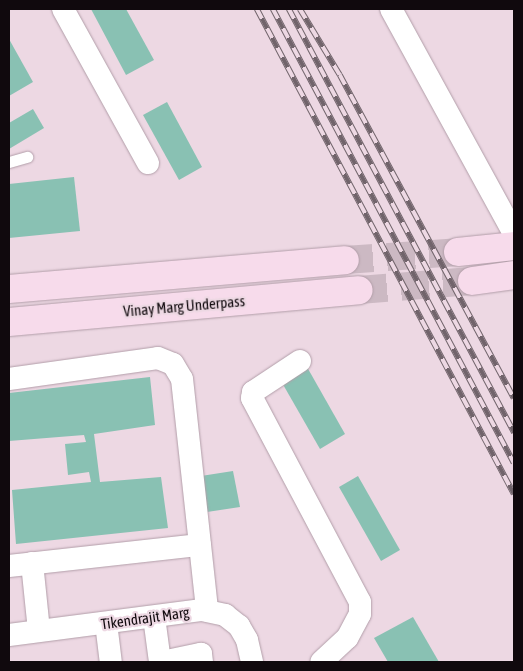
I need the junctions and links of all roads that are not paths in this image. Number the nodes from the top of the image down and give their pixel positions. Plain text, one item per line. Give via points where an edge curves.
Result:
1 (63, 9) edge
2 (391, 9) edge
3 (27, 157) dead end
4 (9, 162) edge
5 (148, 163) dead end
6 (514, 234) edge
7 (514, 246) edge
8 (458, 252) tunnel mouth
9 (345, 260) tunnel mouth
10 (514, 275) edge
11 (472, 281) tunnel mouth
12 (9, 288) edge
13 (359, 290) tunnel mouth
14 (9, 322) edge
15 (300, 361) dead end
16 (9, 379) edge
17 (200, 545) junction
18 (32, 563) junction
19 (9, 566) edge
20 (207, 611) junction
21 (154, 617) junction
22 (106, 623) junction
23 (39, 631) junction
24 (9, 635) edge
25 (335, 657) edge
26 (111, 662) edge
27 (161, 662) edge
28 (202, 662) edge
29 (252, 662) edge

1 - 5 street
2 - 6 street
3 - 4 lane
7 - 8 main road
9 - 12 main road
10 - 11 main road
13 - 14 main road, Vinay Marg Underpass
15 - 25 street via 254,392 252,398 360,602 360,614
16 - 17 street via 158,358 173,364 182,379
17 - 18 street
17 - 20 street
18 - 19 street
18 - 23 street
20 - 21 street, Tikendrajit Marg
20 - 29 street, Tikendrajit Marg via 225,615 238,626 248,640
21 - 22 street, Tikendrajit Marg
21 - 27 street
22 - 23 street, Tikendrajit Marg
22 - 26 street
23 - 24 street, Tikendrajit Marg
27 - 28 street via 201,654

